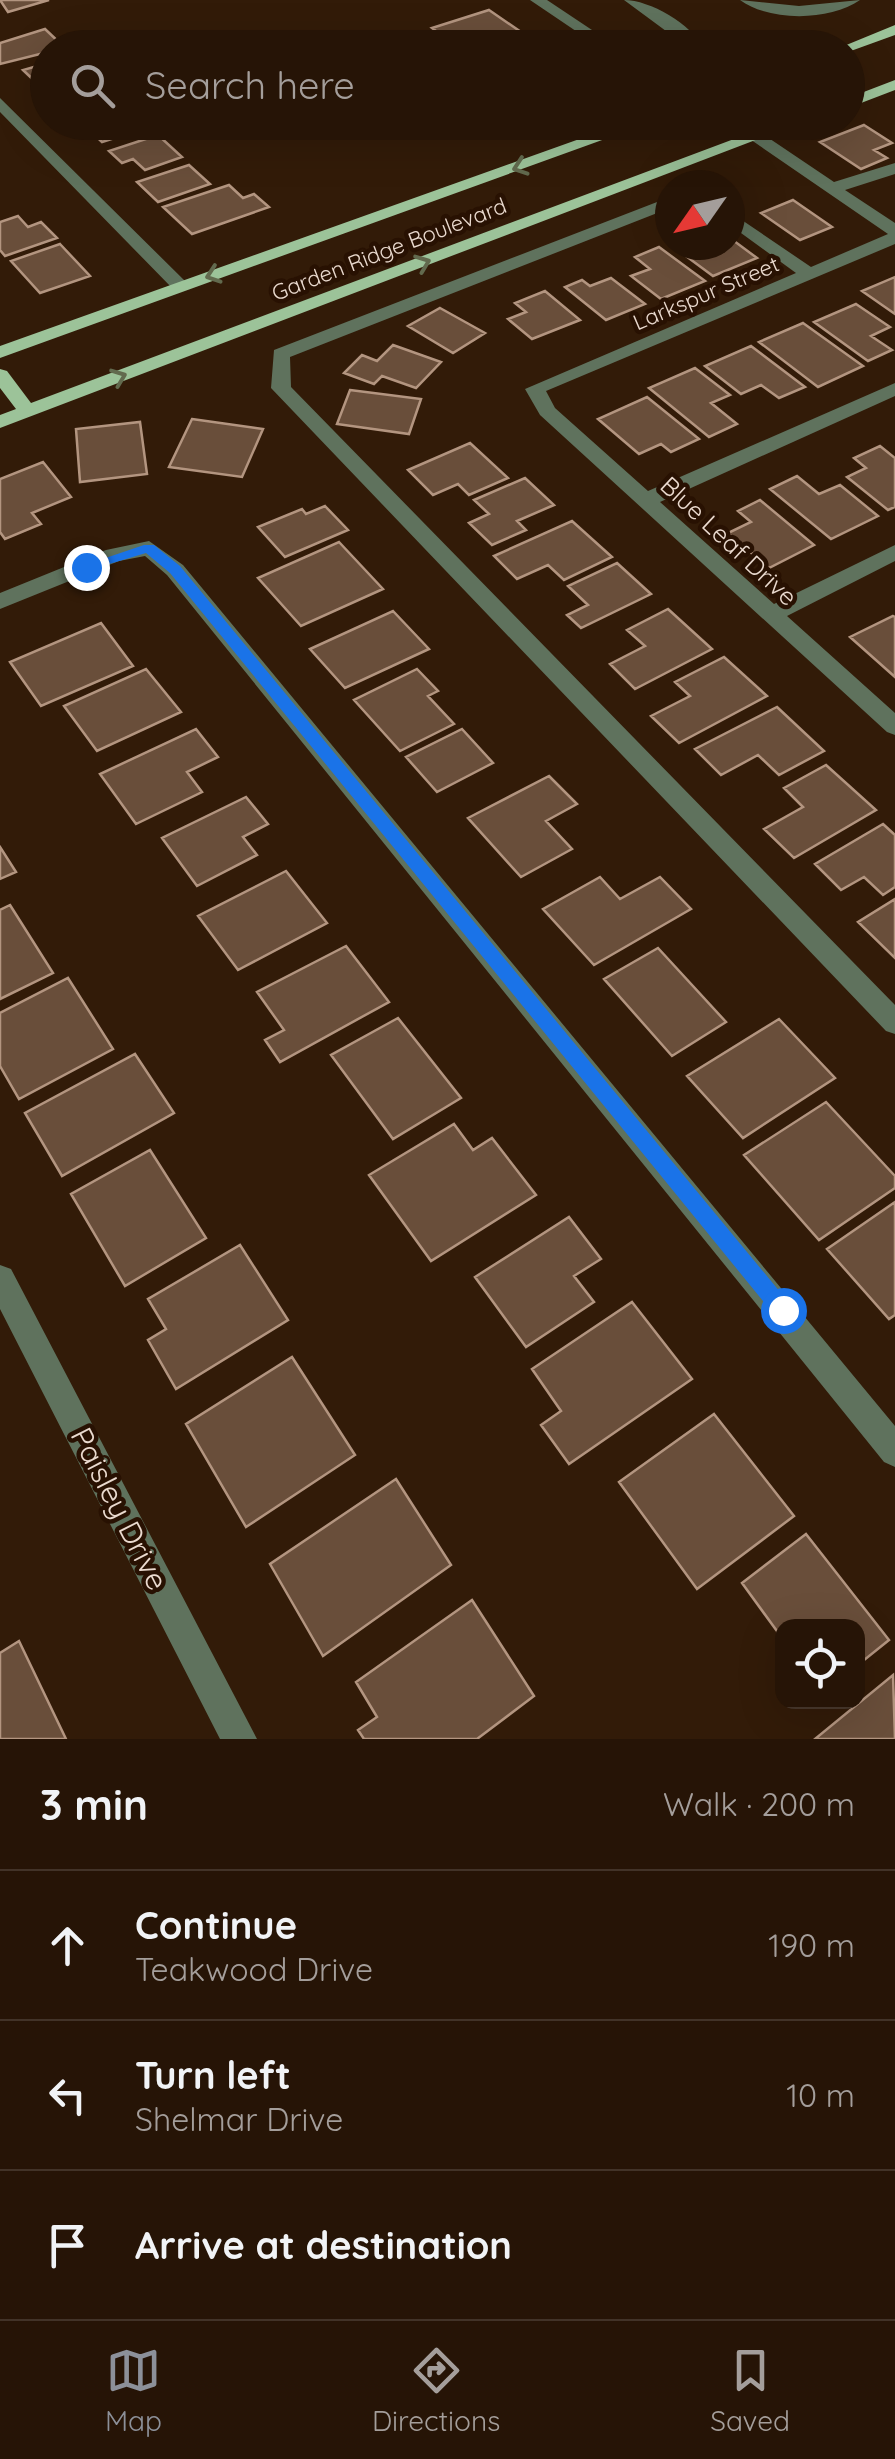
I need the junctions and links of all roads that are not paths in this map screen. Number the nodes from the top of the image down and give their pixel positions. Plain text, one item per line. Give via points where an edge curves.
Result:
1 (537, 0) edge
2 (631, 0) edge
3 (746, 0) edge
4 (853, 0) edge
5 (584, 30) edge
6 (678, 30) edge
7 (895, 30) edge
8 (865, 41) edge
9 (895, 85) edge
10 (865, 96) edge
11 (0, 103) edge
12 (30, 134) edge
13 (36, 140) edge
14 (593, 140) edge
15 (749, 140) edge
16 (757, 140) edge
17 (895, 168) edge
18 (831, 188) junction
19 (655, 208) edge
20 (745, 228) edge
21 (895, 234) edge
22 (808, 274) junction
23 (180, 286) junction
24 (0, 352) edge
25 (0, 375) edge
26 (535, 389) joint
27 (895, 389) edge
28 (28, 412) junction
29 (0, 422) edge
30 (644, 500) junction
31 (895, 552) edge
32 (0, 601) edge
33 (769, 616) junction
34 (895, 726) edge
35 (895, 1022) edge
36 (0, 1279) edge
37 (895, 1452) edge
38 (239, 1739) edge

1 - 5 street
2 - 6 street
3 - 4 street via 800,13
7 - 8 main road
9 - 10 main road
11 - 12 street
13 - 23 street
14 -> 23 main road, Garden Ridge Boulevard
28 -> 15 main road, Garden Ridge Boulevard
16 - 18 street
17 - 18 street
18 - 21 street
19 - 35 street via 281,354 281,388
20 - 22 street
21 - 22 street, Larkspur Street
22 - 26 street, Larkspur Street
23 - 24 main road, Garden Ridge Boulevard
25 - 28 main road
26 - 30 street, Blue Leaf Drive via 547,411
27 - 30 street
28 - 29 main road, Garden Ridge Boulevard
30 - 33 street, Blue Leaf Drive
31 - 33 street
32 - 37 street via 114,555 149,548 175,570
33 - 34 street, Blue Leaf Drive
36 - 38 street, Paisley Drive

